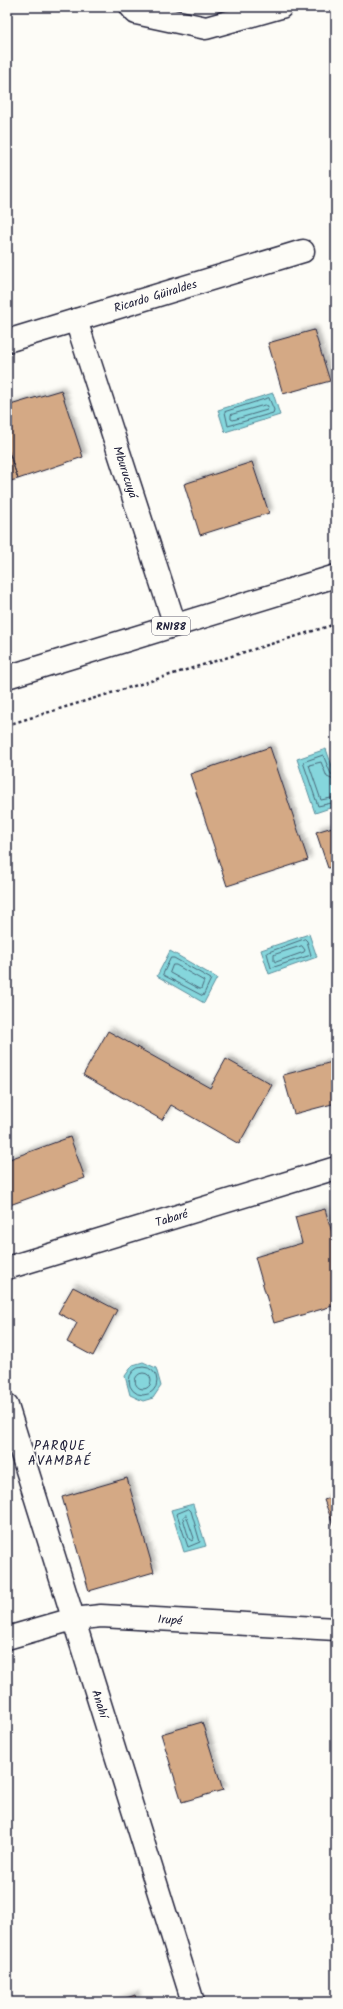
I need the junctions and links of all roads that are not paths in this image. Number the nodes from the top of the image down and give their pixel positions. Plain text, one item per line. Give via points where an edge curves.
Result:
1 (131, 7) edge
2 (280, 7) edge
3 (303, 251) dead end
4 (76, 320) junction
5 (7, 341) edge
6 (336, 576) edge
7 (175, 625) junction
8 (7, 677) edge
9 (336, 1168) edge
10 (7, 1268) edge
11 (7, 1406) edge
12 (72, 1619) junction
13 (336, 1629) edge
14 (7, 1638) edge
15 (193, 2002) edge

1 - 2 street via 136,13 206,28
3 - 4 street, Ricardo Güiraldes
4 - 5 street, Ricardo Güiraldes
4 - 7 street, Mburucuyá
6 - 7 street, RN188
7 - 8 street, RN188
9 - 10 street, Tabaré
11 - 12 street, Anahí
12 - 13 street, Irupé via 101,1616
12 - 14 street, Irupé
12 - 15 street, Anahí

